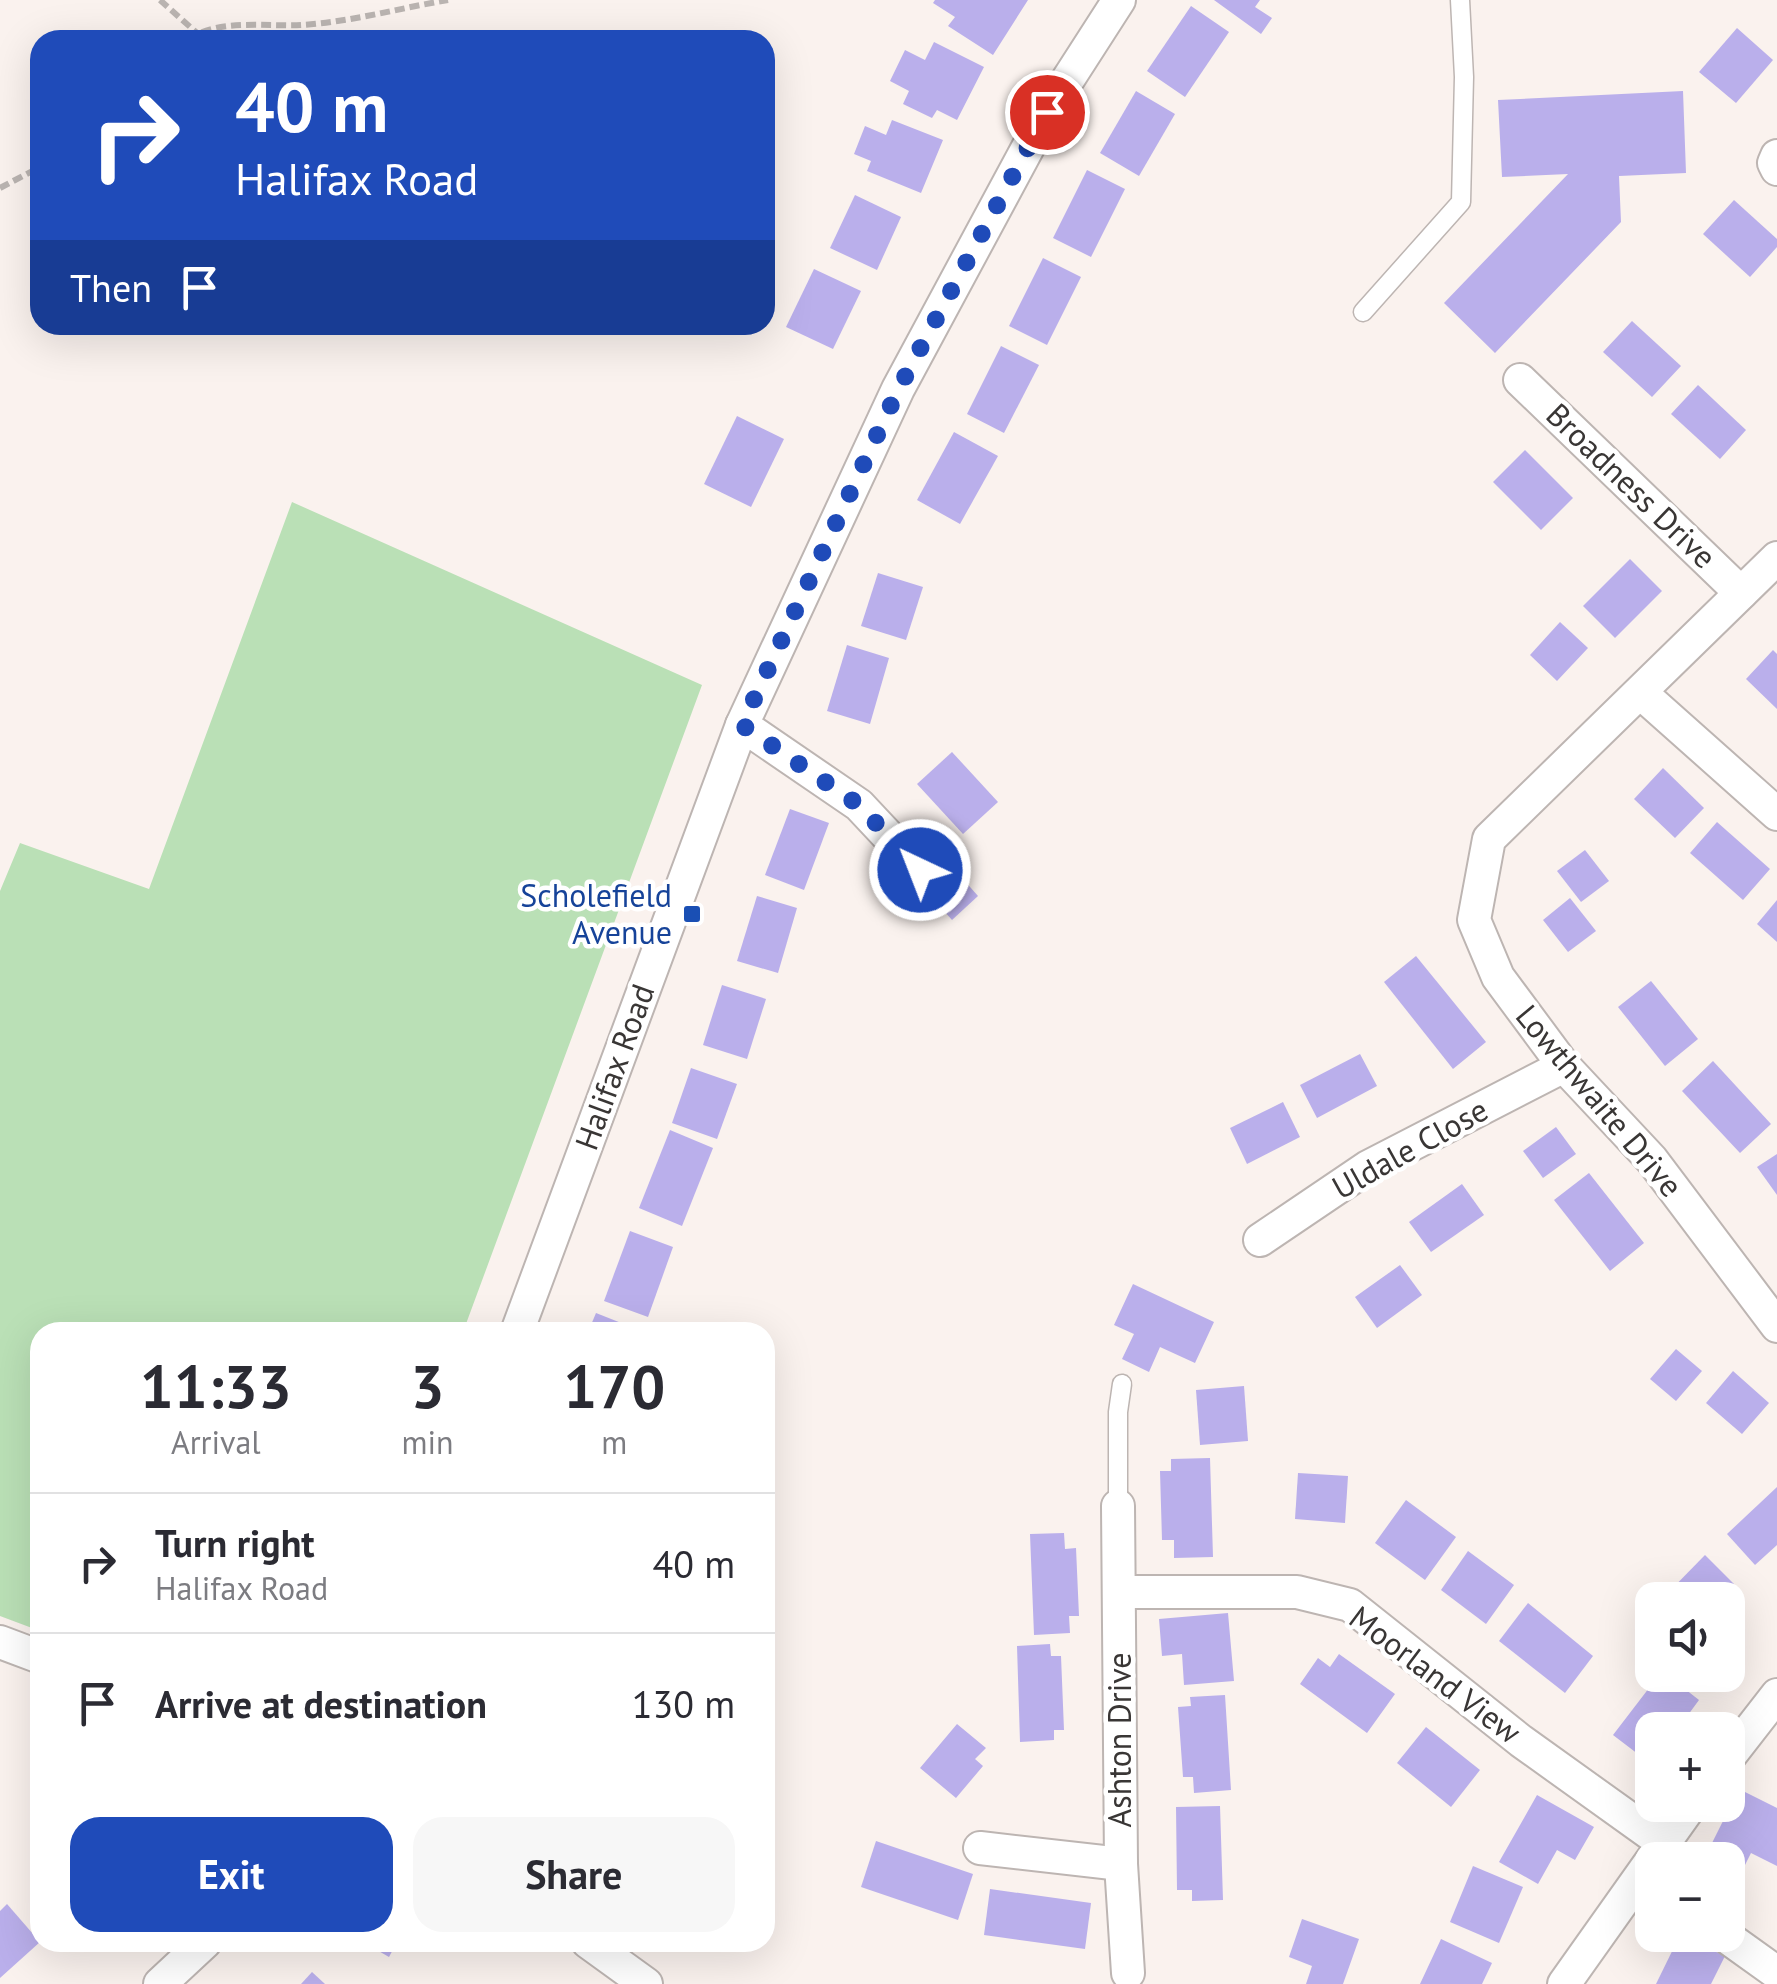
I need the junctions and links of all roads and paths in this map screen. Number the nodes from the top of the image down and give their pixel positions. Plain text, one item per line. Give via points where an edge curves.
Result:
1 (160, 0) edge
2 (448, 0) edge
3 (1120, 0) edge
4 (1460, 0) edge
5 (194, 30) edge
6 (215, 30) edge
7 (30, 172) edge
8 (0, 188) edge
9 (1363, 312) dead end
10 (1520, 380) dead end
11 (1777, 558) edge
12 (1741, 593) junction
13 (1641, 692) junction
14 (742, 725) junction
15 (1777, 814) edge
16 (920, 870) dead end
17 (1564, 1066) junction
18 (1260, 1240) dead end
19 (521, 1322) edge
20 (1777, 1326) edge
21 (1122, 1384) dead end
22 (1118, 1506) joint
23 (1119, 1592) junction
24 (0, 1642) edge
25 (30, 1653) edge
26 (1777, 1695) edge
27 (1745, 1736) edge
28 (1678, 1822) edge
29 (1662, 1842) joint
30 (980, 1848) dead end
31 (1121, 1864) junction
32 (1635, 1894) edge
33 (1745, 1950) edge
34 (194, 1952) edge
35 (602, 1952) edge
36 (1777, 1973) edge
37 (1128, 1974) dead end
38 (160, 1984) edge
39 (646, 1984) edge
40 (1564, 1984) edge

1 - 5 path
2 - 6 path via 303,25
3 - 14 street, Halifax Road via 1047,112 898,390
4 - 9 lane via 1461,202
7 - 8 path
10 - 12 street, Broadness Drive
11 - 12 street, Lowthwaite Drive
12 - 13 street, Lowthwaite Drive
13 - 15 street
13 - 17 street, Lowthwaite Drive via 1489,839 1474,920 1498,977
14 - 16 street via 859,805
14 - 19 street, Halifax Road
17 - 18 street, Uldale Close via 1368,1167
17 - 20 street, Lowthwaite Drive via 1652,1160
21 - 22 lane
22 - 23 street, Ashton Drive
23 - 29 street, Moorland View via 1297,1592 1350,1605
23 - 31 street, Ashton Drive
24 - 25 street
26 - 27 street
28 - 29 street
30 - 31 street
31 - 37 street, Ashton Drive
32 - 40 street
33 - 36 street
34 - 38 street
35 - 39 street

